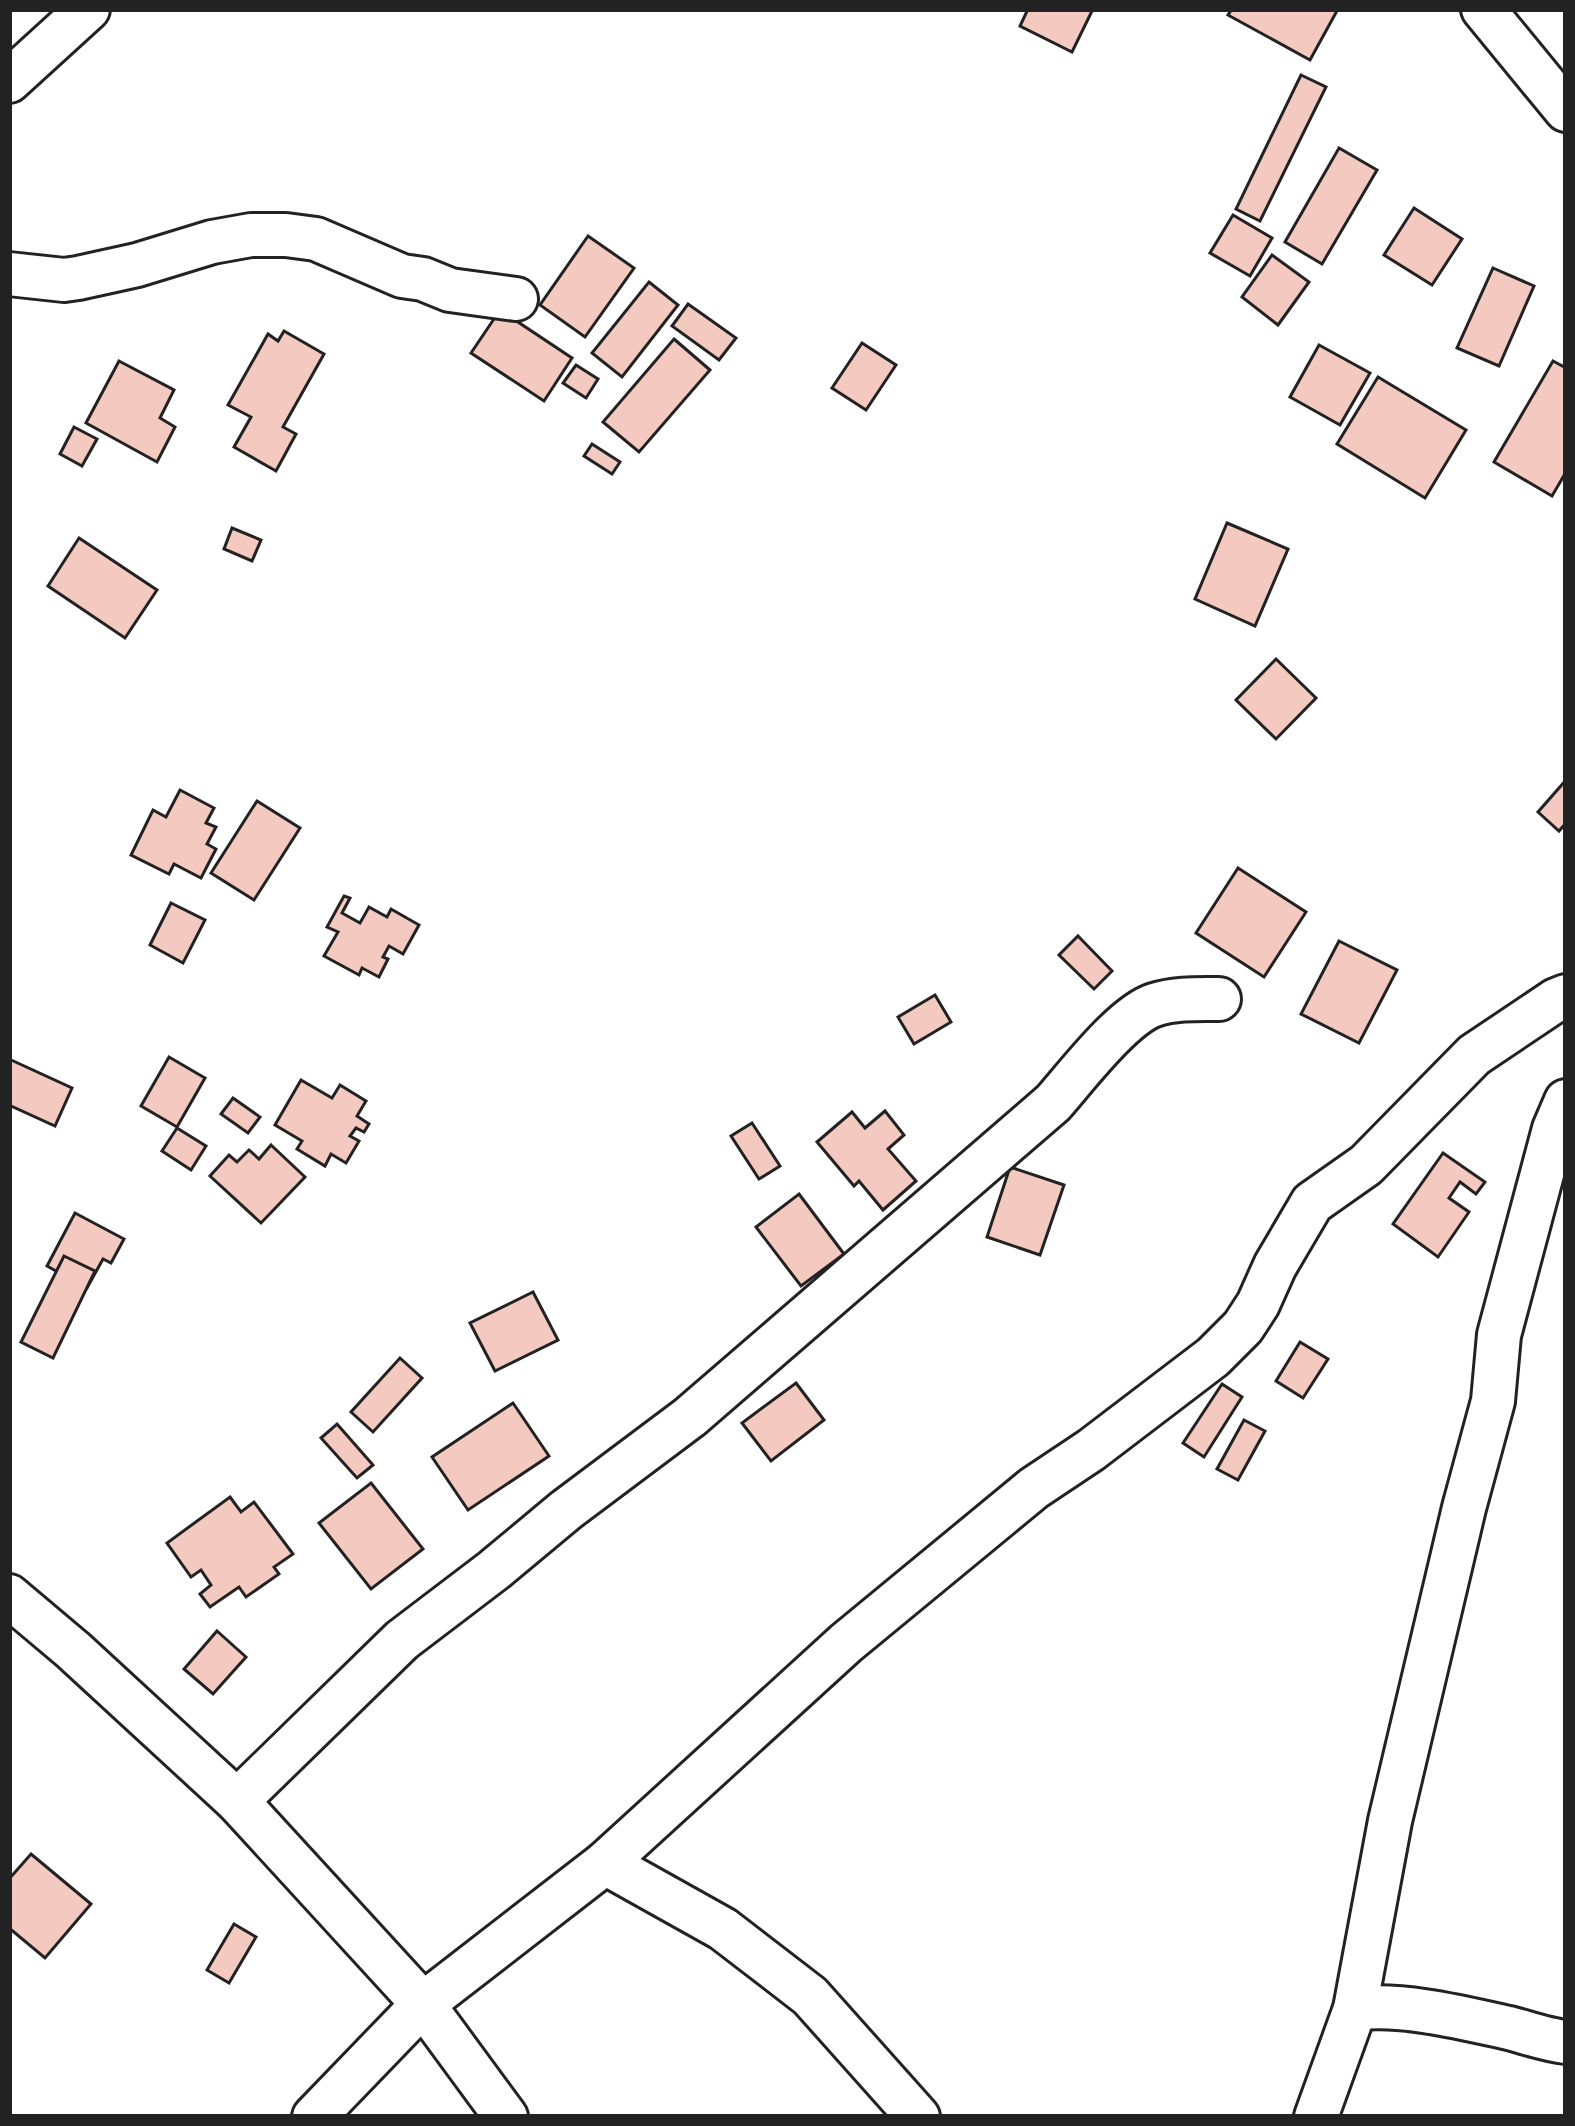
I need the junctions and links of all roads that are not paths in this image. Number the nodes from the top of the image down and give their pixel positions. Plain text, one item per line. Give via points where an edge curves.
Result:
1 (88, 9) edge
2 (1483, 9) edge
3 (9, 81) edge
4 (1566, 110) edge
5 (9, 274) edge
6 (516, 299) dead end
7 (1566, 996) edge
8 (1220, 999) dead end
9 (1566, 1101) edge
10 (1549, 1214) edge
11 (9, 1596) edge
12 (237, 1801) junction
13 (604, 1863) junction
14 (423, 2005) junction
15 (1355, 2009) junction
16 (1566, 2042) edge
17 (314, 2117) edge
18 (506, 2117) edge
19 (918, 2117) edge
20 (1316, 2117) edge

1 - 3 street
2 - 4 street
5 - 6 street via 64,280 212,242 286,235 450,290
7 - 13 street via 1474,1054 1366,1165 1312,1203 1258,1304 1213,1357 905,1593
8 - 12 street via 1174,1000 1138,1014 1053,1103 691,1418 402,1640
9 - 10 street via 1554,1129
10 - 15 street via 1499,1335 1495,1390 1390,1822
11 - 12 street
12 - 14 street
13 - 14 street
13 - 19 street via 723,1929 810,1996
14 - 17 street
14 - 18 street
15 - 16 street via 1395,2007
15 - 20 street

